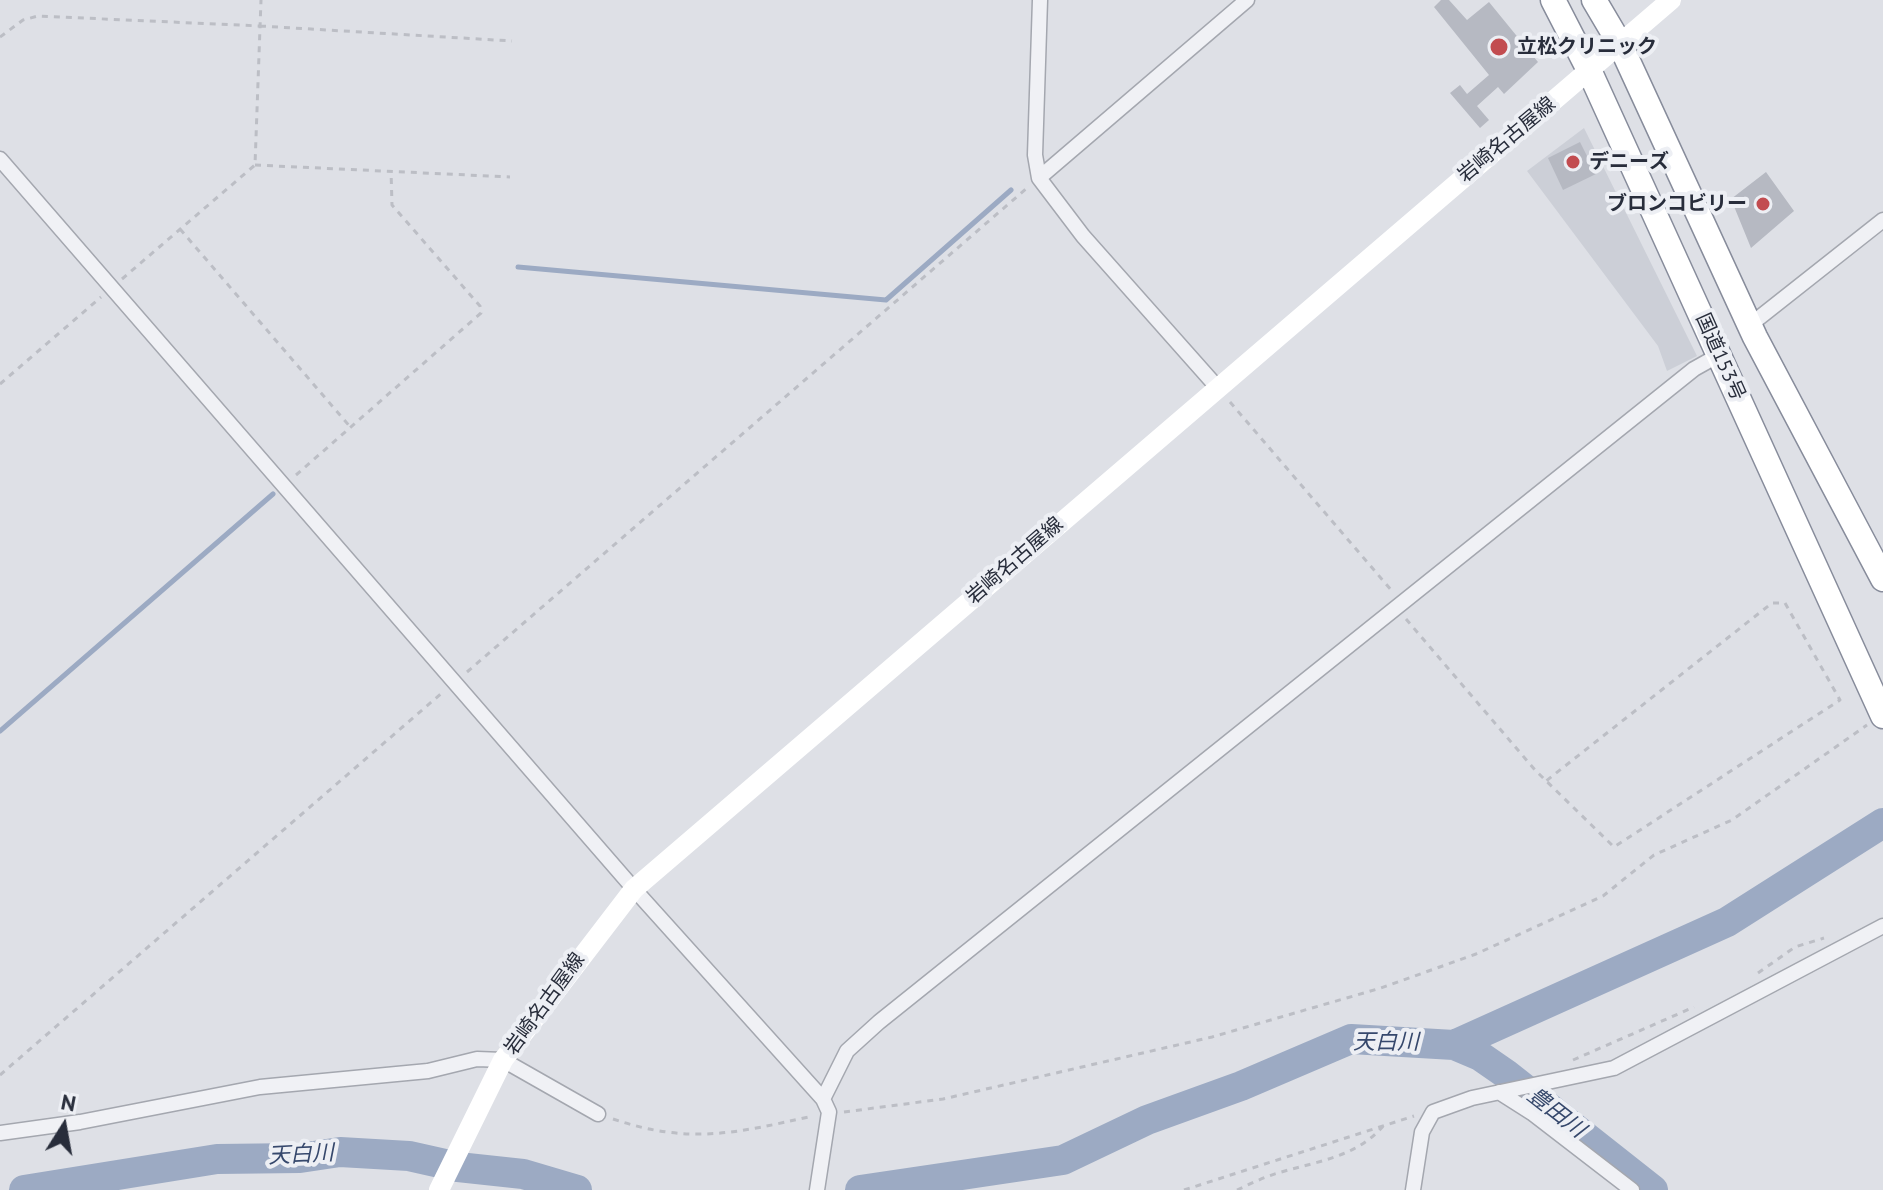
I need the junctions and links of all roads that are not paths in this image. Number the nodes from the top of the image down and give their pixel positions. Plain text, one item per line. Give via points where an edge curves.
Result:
1 (1040, 0) edge
2 (1247, 0) edge
3 (1553, 0) edge
4 (1594, 0) edge
5 (1671, 0) edge
6 (1620, 44) junction
7 (1589, 70) junction
8 (0, 159) edge
9 (1039, 178) junction
10 (1883, 220) edge
11 (1750, 325) junction
12 (1719, 355) junction
13 (1217, 387) junction
14 (1883, 579) edge
15 (1883, 715) edge
16 (634, 889) junction
17 (1883, 926) edge
18 (503, 1060) junction
19 (1502, 1092) junction
20 (826, 1111) junction
21 (598, 1114) road end
22 (0, 1133) edge
23 (439, 1190) edge
24 (817, 1190) edge
25 (1413, 1190) edge
26 (1632, 1190) edge

1 - 9 street via 1035,155
2 - 9 street
3 - 7 highway, 国道153号
4 - 6 highway, 国道153号
5 - 6 main road, 岩崎名古屋線
6 - 7 main road, 岩崎名古屋線
6 - 11 highway, 国道153号
7 - 12 highway, 国道153号
7 - 13 main road, 岩崎名古屋線
8 - 16 street
9 - 13 street via 1083,236
10 - 11 street
11 - 14 highway, 国道153号
12 - 15 highway, 国道153号
12 - 20 street via 1694,369 879,1022 847,1051
13 - 16 main road, 岩崎名古屋線
16 - 18 main road, 岩崎名古屋線
16 - 20 street
17 - 19 street via 1614,1068
18 - 21 street
18 - 22 street via 260,1087
18 - 23 main road, 岩崎名古屋線
19 - 25 street via 1433,1112 1422,1132
19 - 26 street
20 - 24 street

